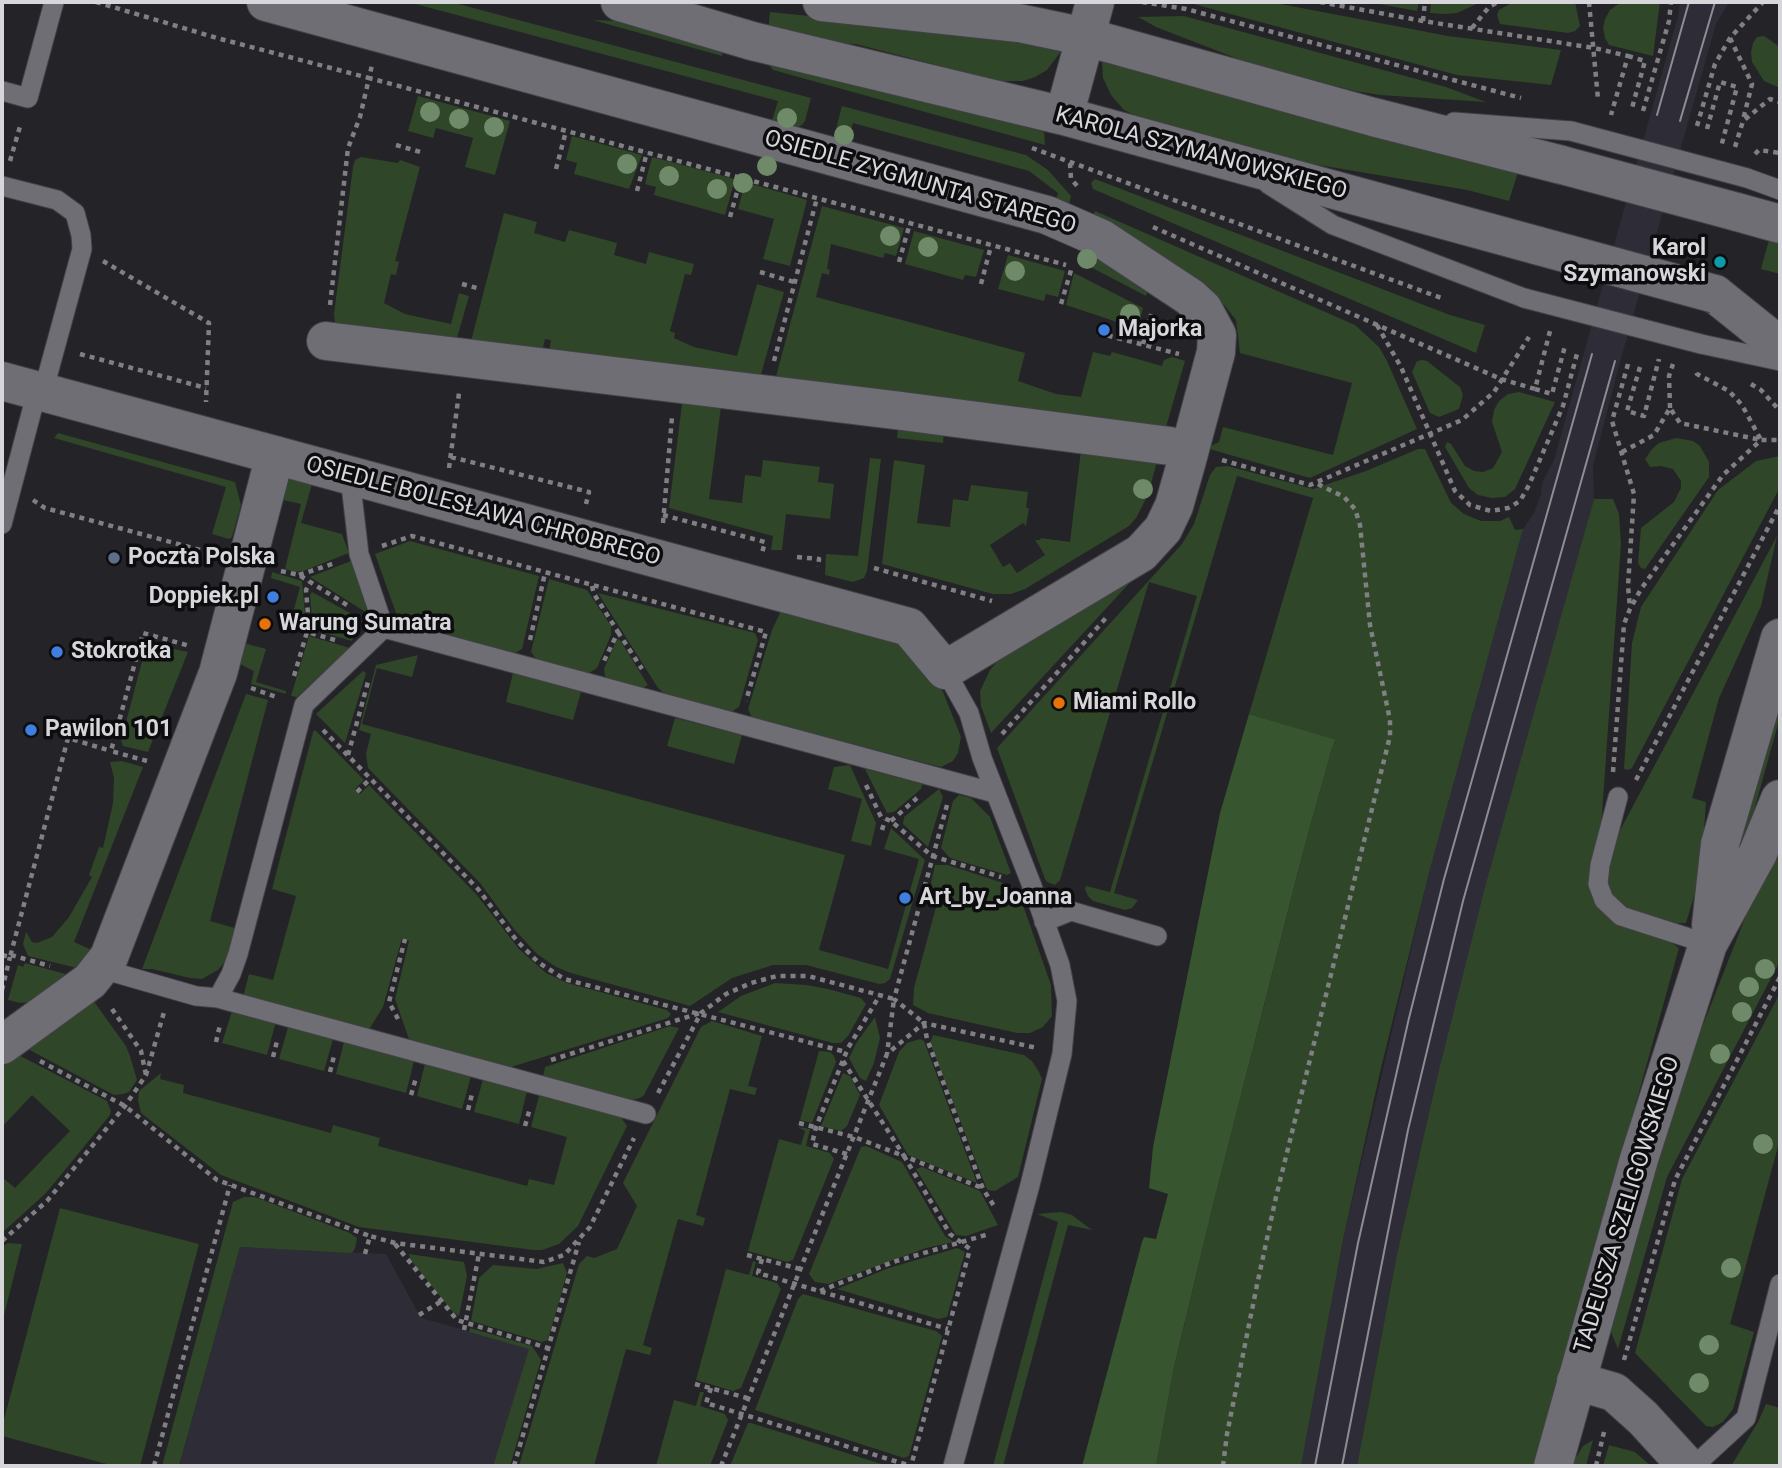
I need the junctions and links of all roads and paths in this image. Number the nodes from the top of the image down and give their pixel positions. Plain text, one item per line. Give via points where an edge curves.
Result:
1 (54, 2) edge
2 (96, 2) edge
3 (265, 2) edge
4 (620, 2) edge
5 (822, 2) edge
6 (1142, 2) edge
7 (1320, 2) edge
8 (1425, 2) edge
9 (1498, 2) edge
10 (1590, 2) edge
11 (1671, 2) edge
12 (1763, 2) edge
13 (1091, 19) edge
14 (1423, 21) junction
15 (1471, 28) junction
16 (1730, 38) junction
17 (1594, 48) junction
18 (1628, 57) junction
19 (369, 78) junction
20 (2, 91) edge
21 (28, 98) junction
22 (1524, 99) dead end
23 (1598, 99) dead end
24 (1780, 102) edge
25 (1632, 108) dead end
26 (1643, 111) dead end
27 (1064, 116) junction
28 (1610, 119) dead end
29 (1743, 121) junction
30 (1697, 126) dead end
31 (1707, 129) dead end
32 (566, 131) junction
33 (1724, 134) dead end
34 (1738, 137) dead end
35 (396, 145) dead end
36 (1021, 145) dead end
37 (1764, 151) dead end
38 (647, 152) junction
39 (424, 153) dead end
40 (1780, 153) edge
41 (1070, 162) junction
42 (1234, 163) junction
43 (556, 169) dead end
44 (741, 178) junction
45 (2, 186) edge
46 (1780, 190) edge
47 (637, 191) dead end
48 (1742, 195) junction
49 (817, 198) junction
50 (1780, 213) edge
51 (730, 217) dead end
52 (910, 223) junction
53 (1780, 224) edge
54 (1073, 225) junction
55 (1150, 225) dead end
56 (1296, 245) dead end
57 (991, 246) junction
58 (82, 249) junction
59 (899, 262) dead end
60 (1072, 267) junction
61 (760, 272) dead end
62 (1083, 272) dead end
63 (794, 282) junction
64 (462, 284) dead end
65 (981, 284) dead end
66 (477, 288) dead end
67 (1715, 294) junction
68 (1061, 304) dead end
69 (1780, 312) edge
70 (1376, 324) junction
71 (1098, 333) dead end
72 (1529, 337) dead end
73 (326, 341) joint
74 (1547, 342) dead end
75 (1565, 346) dead end
76 (1578, 350) dead end
77 (1780, 350) edge
78 (68, 351) dead end
79 (1180, 354) dead end
80 (464, 358) junction
81 (1660, 358) dead end
82 (1780, 361) edge
83 (1628, 364) dead end
84 (1640, 367) dead end
85 (1669, 376) dead end
86 (1702, 376) dead end
87 (1742, 378) dead end
88 (1501, 379) junction
89 (675, 384) junction
90 (27, 388) edge
91 (206, 388) junction
92 (1535, 389) junction
93 (765, 396) junction
94 (1670, 408) junction
95 (1780, 411) edge
96 (205, 412) dead end
97 (1429, 434) junction
98 (1761, 440) junction
99 (1780, 440) edge
100 (1180, 449) junction
101 (1622, 452) junction
102 (275, 455) junction
103 (350, 477) junction
104 (448, 480) dead end
105 (1316, 483) junction
106 (12, 486) junction
107 (1780, 505) edge
108 (2, 524) edge
109 (662, 526) dead end
110 (359, 554) junction
111 (247, 562) junction
112 (874, 568) dead end
113 (545, 573) junction
114 (299, 576) junction
115 (310, 582) junction
116 (592, 586) junction
117 (1000, 601) dead end
118 (1630, 609) junction
119 (1111, 612) dead end
120 (384, 628) junction
121 (307, 632) dead end
122 (618, 632) junction
123 (1780, 638) edge
124 (206, 660) junction
125 (524, 666) junction
126 (945, 670) junction
127 (596, 685) junction
128 (655, 701) junction
129 (304, 705) junction
130 (739, 723) junction
131 (111, 751) junction
132 (856, 754) junction
133 (982, 758) junction
134 (181, 775) junction
135 (370, 779) junction
136 (954, 780) junction
137 (357, 792) dead end
138 (995, 793) junction
139 (1618, 797) junction
140 (1780, 799) edge
141 (885, 820) junction
142 (882, 830) dead end
143 (932, 856) junction
144 (1032, 886) junction
145 (1044, 922) junction
146 (1157, 936) dead end
147 (405, 939) dead end
148 (1708, 944) junction
149 (2, 955) edge
150 (10, 957) junction
151 (102, 969) junction
152 (1780, 977) edge
153 (171, 988) junction
154 (2, 990) edge
155 (880, 995) dead end
156 (218, 998) junction
157 (701, 1013) junction
158 (924, 1023) junction
159 (407, 1050) junction
160 (17, 1051) edge
161 (846, 1052) junction
162 (1062, 1054) junction
163 (843, 1060) junction
164 (506, 1076) junction
165 (869, 1100) junction
166 (125, 1106) junction
167 (646, 1114) dead end
168 (799, 1123) dead end
169 (816, 1127) junction
170 (854, 1137) junction
171 (847, 1154) junction
172 (904, 1156) junction
173 (230, 1185) junction
174 (983, 1189) junction
175 (1001, 1220) dead end
176 (995, 1232) dead end
177 (370, 1236) dead end
178 (2, 1241) edge
179 (579, 1242) dead end
180 (963, 1242) junction
181 (395, 1243) dead end
182 (479, 1254) dead end
183 (747, 1255) dead end
184 (762, 1259) junction
185 (800, 1269) junction
186 (795, 1283) junction
187 (1780, 1284) edge
188 (820, 1291) junction
189 (440, 1302) junction
190 (419, 1315) dead end
191 (465, 1327) junction
192 (948, 1329) junction
193 (548, 1348) junction
194 (1576, 1381) junction
195 (695, 1384) dead end
196 (711, 1388) junction
197 (1614, 1392) junction
198 (747, 1398) junction
199 (741, 1413) junction
200 (154, 1466) edge
201 (514, 1466) edge
202 (720, 1466) edge
203 (911, 1466) edge
204 (953, 1466) edge
205 (1223, 1466) edge
206 (1553, 1466) edge
207 (1596, 1466) edge
208 (1687, 1466) edge
209 (1695, 1466) edge

1 - 21 lane
2 - 19 path
3 - 54 street, OSIEDLE ZYGMUNTA STAREGO
4 - 27 street, KAROLA SZYMANOWSKIEGO via 752,41
5 - 13 street via 1019,23
6 - 22 path via 1186,9
7 - 14 path
8 - 14 path
9 - 15 path
10 - 17 path
11 - 26 path
12 - 16 path
13 - 27 street
13 - 48 street, bridge via 1373,117 1567,148
14 - 15 path
15 - 17 path
16 - 29 path via 1752,84
16 - 30 path via 1714,64
17 - 18 path
17 - 23 path
18 - 25 path via 1645,61
18 - 28 path
19 - 32 path
19 - 73 path via 348,148
20 - 21 lane
21 - 45 path
24 - 29 path via 1770,99
27 - 42 street, KAROLA SZYMANOWSKIEGO
29 - 34 path
31 - 33 path via 1720,82 1737,87
32 - 38 path
32 - 43 path
35 - 39 path
36 - 41 path
37 - 40 path
38 - 44 path
38 - 47 path
41 - 54 path via 1071,179 1087,198
41 - 56 path
42 - 67 street, KAROLA SZYMANOWSKIEGO, bridge
42 - 82 lane, bridge via 1333,225 1524,298
44 - 49 path
44 - 51 path
45 - 58 lane via 57,200 75,213
46 - 48 lane
48 - 50 street
48 - 53 street
49 - 52 path
49 - 63 path
52 - 57 path
52 - 59 path
54 - 100 street, OSIEDLE ZYGMUNTA STAREGO via 1190,297 1211,322 1217,335 1216,352
55 - 70 path
57 - 60 path
57 - 65 path
58 - 90 lane
58 - 91 path via 209,323
60 - 62 path
60 - 68 path
61 - 63 path
63 - 93 path
64 - 66 path
67 - 69 street, KAROLA SZYMANOWSKIEGO
67 - 77 street
70 - 88 path
70 - 97 path via 1401,367
71 - 79 path
72 - 88 path
73 - 80 street
74 - 92 path
75 - 92 path via 1552,394
76 - 97 path via 1563,406 1529,485 1508,508 1491,511 1470,505 1455,491
78 - 91 path
80 - 89 street
80 - 104 path
81 - 84 path via 1644,416 1627,411
83 - 101 path via 1612,421
85 - 94 path
86 - 98 path via 1729,391 1742,405
87 - 95 path
88 - 92 path
88 - 97 path via 1494,392 1462,420
89 - 93 street
89 - 109 path
90 - 102 street, OSIEDLE BOLESŁAWA CHROBREGO
90 - 106 lane
91 - 96 path
93 - 100 street
94 - 98 path via 1680,423
94 - 101 path via 1654,435
97 - 105 path
98 - 99 path
98 - 118 path via 1723,475
100 - 105 path
100 - 126 street, OSIEDLE ZYGMUNTA STAREGO via 1174,506 1163,529 1141,553
101 - 118 path via 1634,494
102 - 103 street, OSIEDLE BOLESŁAWA CHROBREGO
102 - 111 street
103 - 110 lane
103 - 126 street, OSIEDLE BOLESŁAWA CHROBREGO via 909,627
105 - 205 path via 1344,497 1355,509 1360,525 1370,625 1390,736 1276,1198
106 - 108 lane
106 - 111 path via 45,508
107 - 139 path via 1628,794
110 - 113 path via 412,536
110 - 114 path
110 - 120 lane
111 - 114 path
111 - 124 street
112 - 117 path
113 - 116 path
113 - 125 path
114 - 115 path
115 - 120 path
115 - 121 path via 306,590
116 - 122 path
116 - 130 path via 766,632
118 - 139 path via 1624,624 1612,789
119 - 133 path
120 - 125 lane
120 - 129 lane
122 - 127 path
122 - 128 path via 653,686
123 - 148 street, TADEUSZA SZELIGOWSKIEGO via 1720,844
124 - 129 path via 261,692
124 - 131 path via 144,633
124 - 134 street
125 - 127 lane
126 - 133 lane via 969,713
127 - 128 lane
128 - 130 lane
129 - 135 path
129 - 156 lane via 238,954
130 - 132 lane
131 - 134 path
131 - 150 path via 68,738
132 - 136 lane
132 - 141 path
133 - 138 lane
134 - 151 street
135 - 137 path
135 - 157 path via 478,889 538,962 564,979
136 - 138 lane
136 - 143 path
138 - 144 lane
139 - 148 lane via 1600,865 1598,884 1604,900 1621,916
140 - 148 street, TADEUSZA SZELIGOWSKIEGO via 1758,853
141 - 142 path
141 - 143 path
143 - 144 path
143 - 158 path via 894,999
144 - 145 lane
145 - 146 lane via 1071,911
145 - 162 lane via 1067,1001
147 - 159 path via 389,1002
148 - 194 street, TADEUSZA SZELIGOWSKIEGO via 1639,1159
149 - 150 path
150 - 154 path
151 - 153 lane
151 - 160 street
152 - 197 path via 1675,1180
153 - 156 lane
153 - 166 path via 146,1075
155 - 161 path
156 - 159 lane
157 - 161 path
157 - 164 path
158 - 162 path
158 - 165 path via 887,1054
158 - 174 path
159 - 164 lane
160 - 166 path
161 - 163 path
162 - 204 lane
163 - 165 path
163 - 169 path
164 - 167 lane
165 - 170 path
165 - 172 path
166 - 173 path via 217,1180
166 - 178 path via 47,1201
168 - 169 path
169 - 170 path
169 - 171 path via 812,1144
170 - 171 path
170 - 172 path
171 - 185 path
172 - 174 path
172 - 180 path via 950,1234
173 - 177 path
173 - 200 path
174 - 175 path
176 - 180 path
179 - 193 path
180 - 188 path via 893,1262
180 - 192 path via 970,1249
181 - 189 path
182 - 191 path
183 - 184 path
184 - 185 path
184 - 186 path via 758,1273
185 - 186 path
186 - 188 path
186 - 198 path
187 - 209 lane via 1746,1418
188 - 192 path
189 - 190 path
189 - 191 path
191 - 193 path
192 - 203 path
193 - 201 path
194 - 197 street
194 - 206 street, TADEUSZA SZELIGOWSKIEGO
195 - 196 path
196 - 198 path
196 - 199 path via 706,1403
197 - 207 path
197 - 208 street
198 - 199 path
199 - 202 path
199 - 203 path

